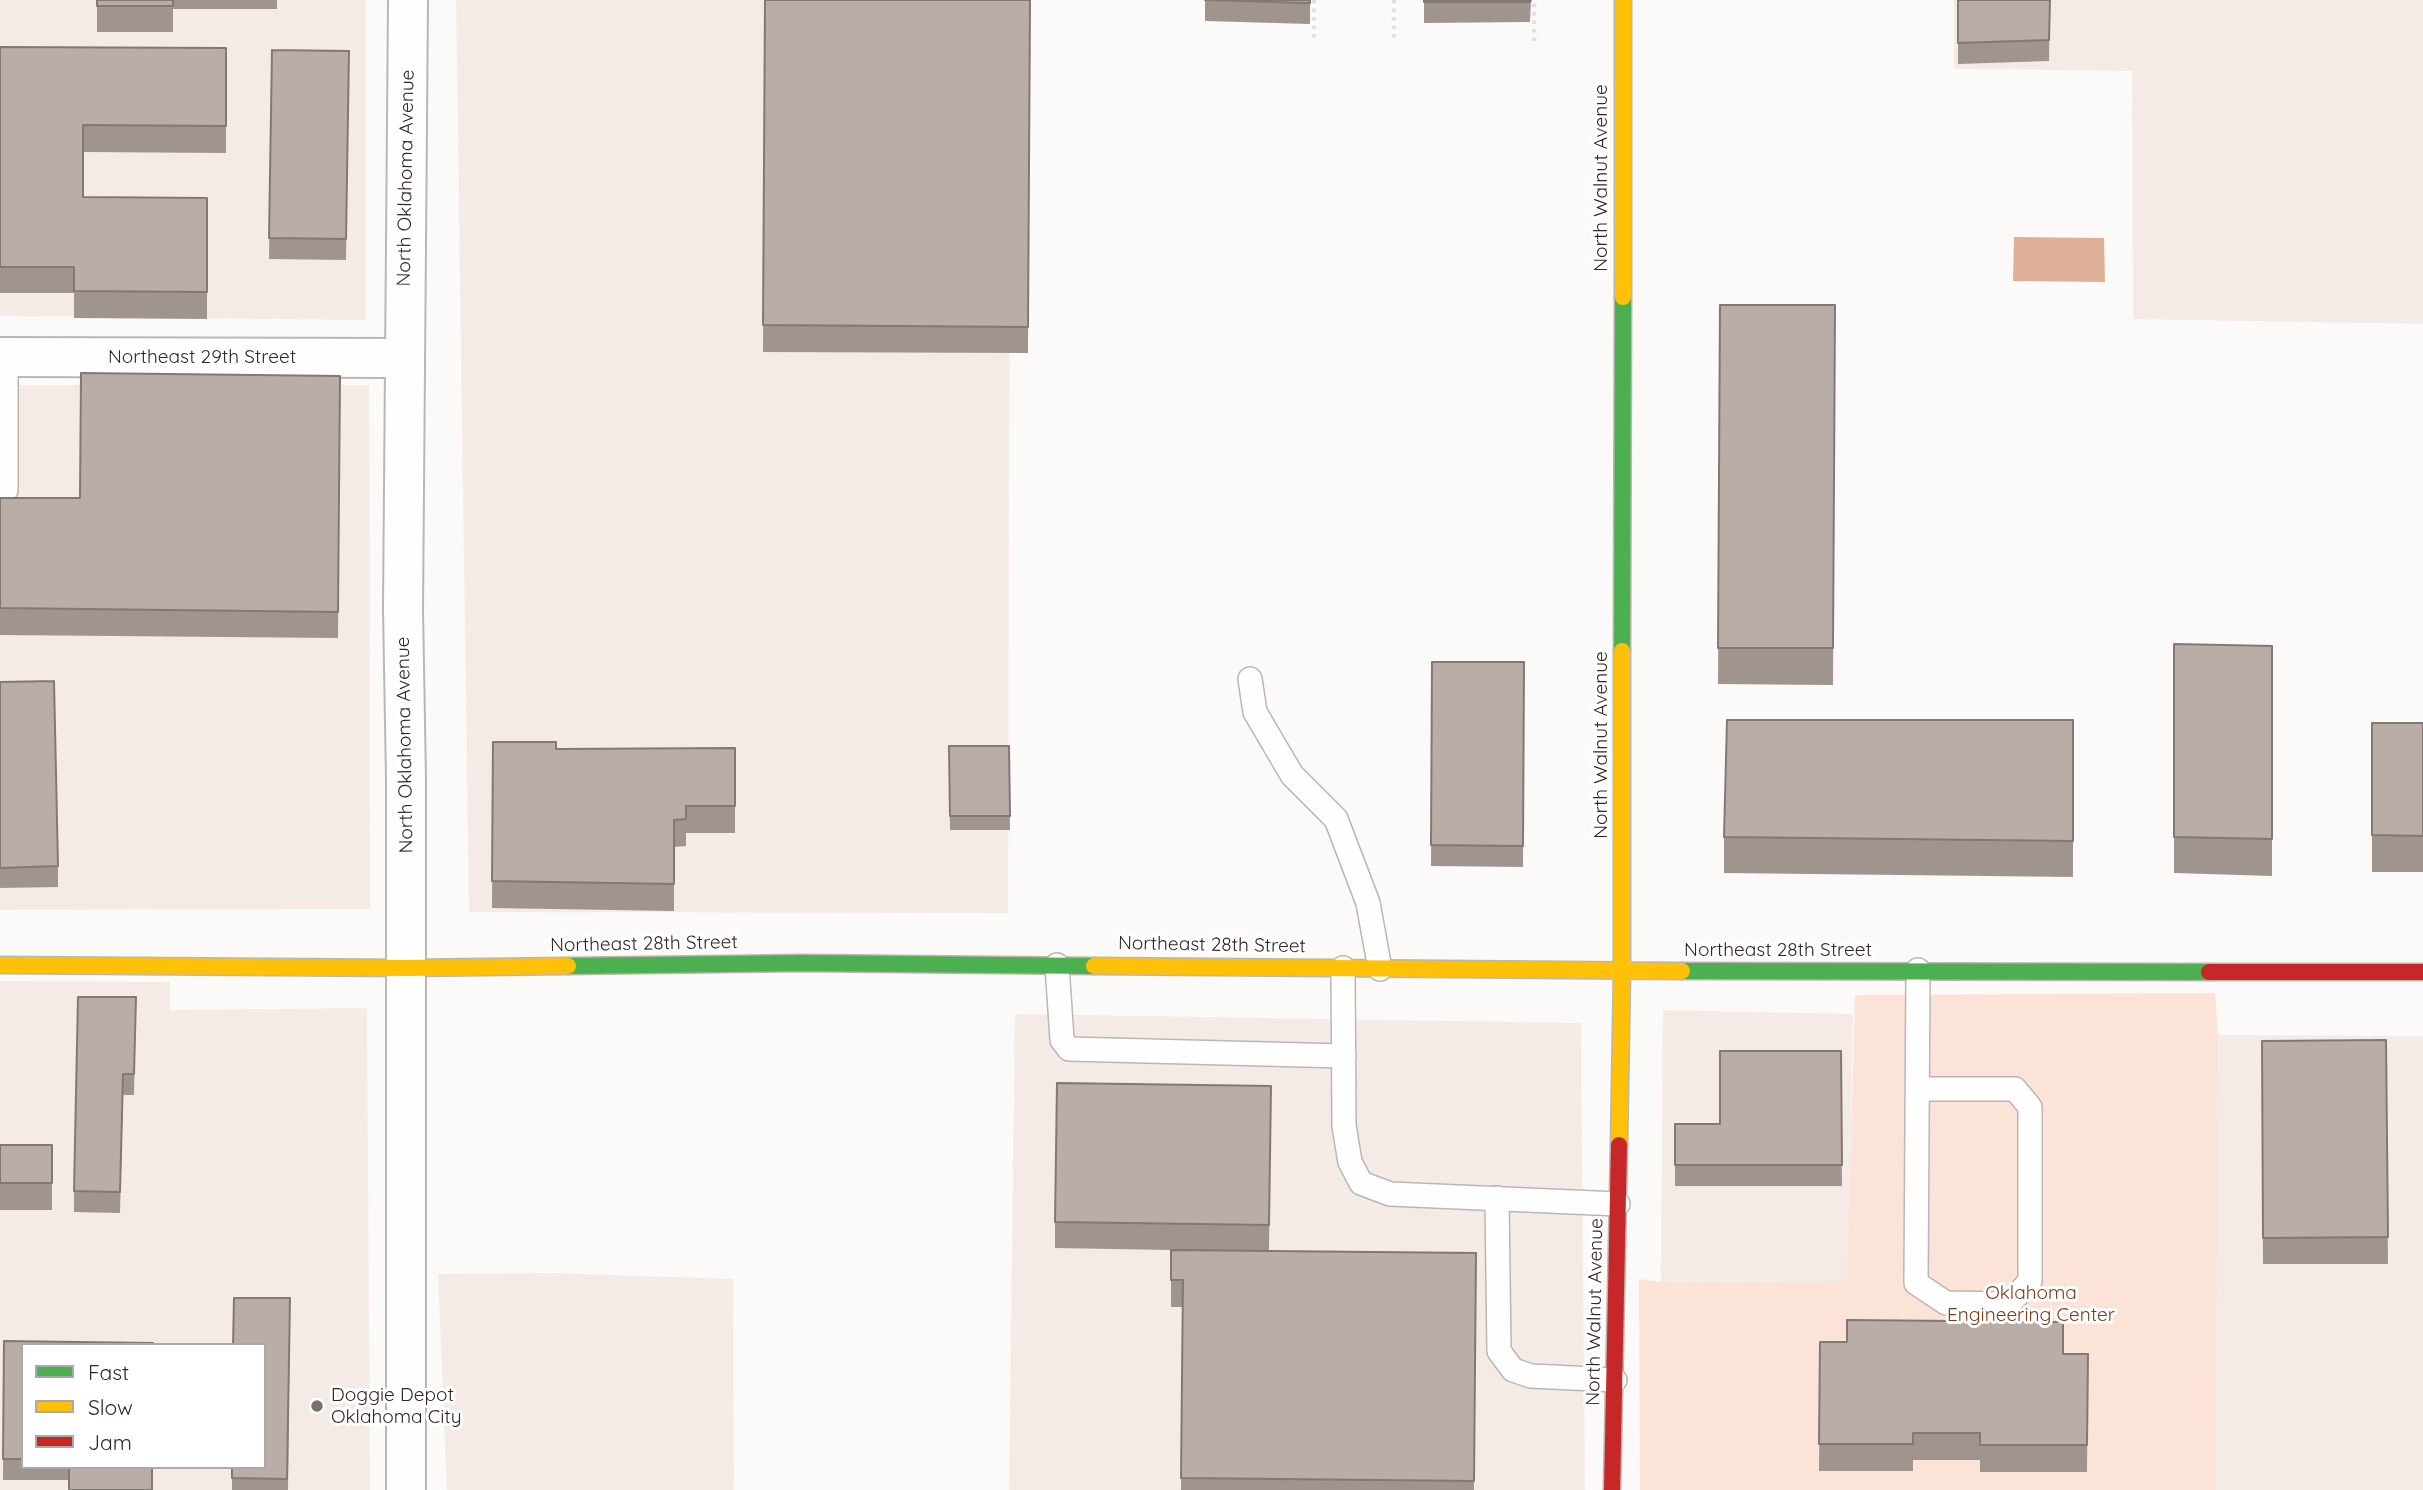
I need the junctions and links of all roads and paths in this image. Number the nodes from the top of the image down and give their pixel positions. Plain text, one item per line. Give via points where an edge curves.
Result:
1 (408, 0) edge
2 (1314, 0) edge
3 (1394, 0) edge
4 (1534, 0) edge
5 (1623, 0) edge
6 (1314, 38) dead end
7 (1394, 39) dead end
8 (1534, 41) dead end
9 (3, 357) edge
10 (404, 358) junction
11 (6, 490) dead end
12 (1250, 679) dead end
13 (0, 965) edge
14 (1057, 965) junction
15 (407, 968) junction
16 (1343, 968) junction
17 (1380, 969) junction
18 (1919, 970) junction
19 (1622, 971) junction
20 (2423, 972) edge
21 (1344, 1056) junction
22 (1918, 1089) junction
23 (1497, 1198) junction
24 (1618, 1204) junction
25 (1615, 1380) junction
26 (405, 1490) edge
27 (1612, 1490) edge

1 - 10 street, North Oklahoma Avenue
2 - 6 path
3 - 7 path
4 - 8 path
5 - 19 street, North Walnut Avenue
9 - 10 street, Northeast 29th Street
9 - 11 lane
10 - 15 street, North Oklahoma Avenue
12 - 17 lane via 1255,712 1292,775 1336,819 1368,903
13 - 15 street, Northeast 28th Street
14 - 15 street, Northeast 28th Street
14 - 16 street, Northeast 28th Street
14 - 21 lane via 1062,1040 1069,1049
15 - 26 street, North Oklahoma Avenue
16 - 17 street, Northeast 28th Street
16 - 21 lane
17 - 19 street, Northeast 28th Street
18 - 19 street, Northeast 28th Street
18 - 20 street, Northeast 28th Street
18 - 22 lane
19 - 24 street, North Walnut Avenue
21 - 23 lane via 1347,1148 1361,1183 1390,1194
22 - 22 lane via 1916,1283 1946,1303 2008,1304 2030,1281 2030,1107 2014,1089
23 - 24 lane
23 - 25 lane via 1499,1351 1513,1370 1531,1376
24 - 25 street, North Walnut Avenue
25 - 27 street, North Walnut Avenue

